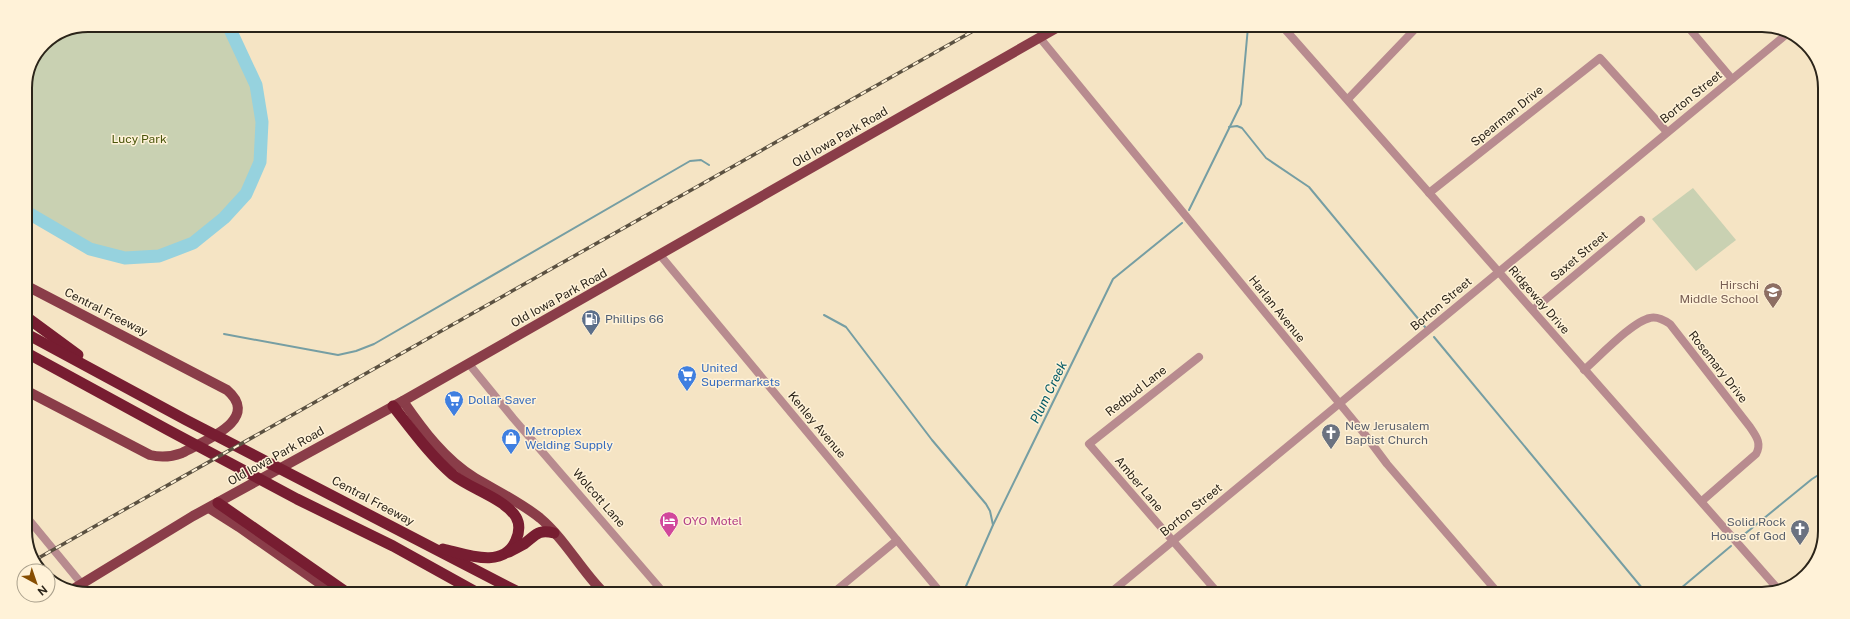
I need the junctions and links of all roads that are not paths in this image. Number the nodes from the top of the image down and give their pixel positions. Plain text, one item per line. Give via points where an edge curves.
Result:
1 (1050, 32) edge
2 (1288, 32) edge
3 (1412, 32) edge
4 (1692, 32) edge
5 (1784, 36) edge
6 (1040, 38) junction
7 (1732, 79) junction
8 (1348, 99) junction
9 (1667, 132) junction
10 (1429, 193) junction
11 (1641, 220) dead end
12 (660, 255) junction
13 (1498, 272) junction
14 (32, 289) edge
15 (1533, 310) junction
16 (32, 321) edge
17 (32, 337) edge
18 (32, 356) edge
19 (1199, 357) dead end
20 (32, 360) edge
21 (469, 364) junction
22 (55, 368) junction
23 (1584, 370) junction
24 (109, 378) junction
25 (32, 394) edge
26 (1339, 403) junction
27 (398, 404) junction
28 (1089, 444) joint
29 (1702, 501) junction
30 (213, 505) junction
31 (32, 524) edge
32 (554, 533) junction
33 (897, 540) junction
34 (1172, 540) junction
35 (428, 546) junction
36 (506, 553) junction
37 (81, 583) junction
38 (1775, 585) edge
39 (77, 586) edge
40 (325, 587) edge
41 (338, 587) edge
42 (467, 587) edge
43 (508, 587) edge
44 (599, 587) edge
45 (659, 587) edge
46 (840, 587) edge
47 (935, 587) edge
48 (1117, 587) edge
49 (1213, 587) edge
50 (1493, 587) edge

1 - 6 main road, Old Iowa Park Road
2 - 8 street, Ridgeway Drive
3 - 8 street
4 - 7 street
5 - 7 street, Borton Street
6 - 12 main road, Old Iowa Park Road
6 - 26 street, Harlan Avenue
7 - 9 street, Borton Street
8 - 10 street, Ridgeway Drive
9 - 10 street, Spearman Drive via 1600,58
9 - 13 street, Borton Street
10 - 13 street, Ridgeway Drive
11 - 15 street, Saxet Street
12 - 21 main road, Old Iowa Park Road
12 - 33 street, Kenley Avenue
13 - 15 street, Ridgeway Drive
13 - 26 street, Borton Street
14 - 25 main road, Central Freeway via 227,390 238,402 239,410 228,427 182,453 159,457 150,455
15 - 23 street, Ridgeway Drive
16 - 24 highway
17 - 24 highway, Central Freeway
18 - 22 highway
19 - 28 street, Redbud Lane
20 - 22 highway
21 - 27 main road, Old Iowa Park Road
21 - 45 street, Wolcott Lane
22 - 42 highway via 297,499 393,546
23 - 29 street, Ridgeway Drive
23 - 29 street, Rosemary Drive via 1641,321 1656,318 1670,324 1750,427 1758,442 1759,449 1756,454
24 - 35 highway, Central Freeway
26 - 34 street, Borton Street
26 - 50 street, Harlan Avenue via 1387,464
27 - 30 main road, Old Iowa Park Road
27 - 32 main road via 456,464 474,478 531,512
27 - 36 highway via 425,446 454,475 511,510 519,531 514,546
28 - 34 street, Amber Lane
29 - 38 street, Ridgeway Drive
30 - 37 main road, Old Iowa Park Road
30 - 40 main road via 239,527
30 - 41 highway
31 - 37 street
32 - 36 highway via 538,532 522,545
32 - 44 main road
33 - 46 street
33 - 47 street, Kenley Avenue
34 - 48 street, Borton Street
34 - 49 street, Amber Lane
35 - 36 highway via 492,559
35 - 43 highway, Central Freeway
37 - 39 main road, Old Iowa Park Road

